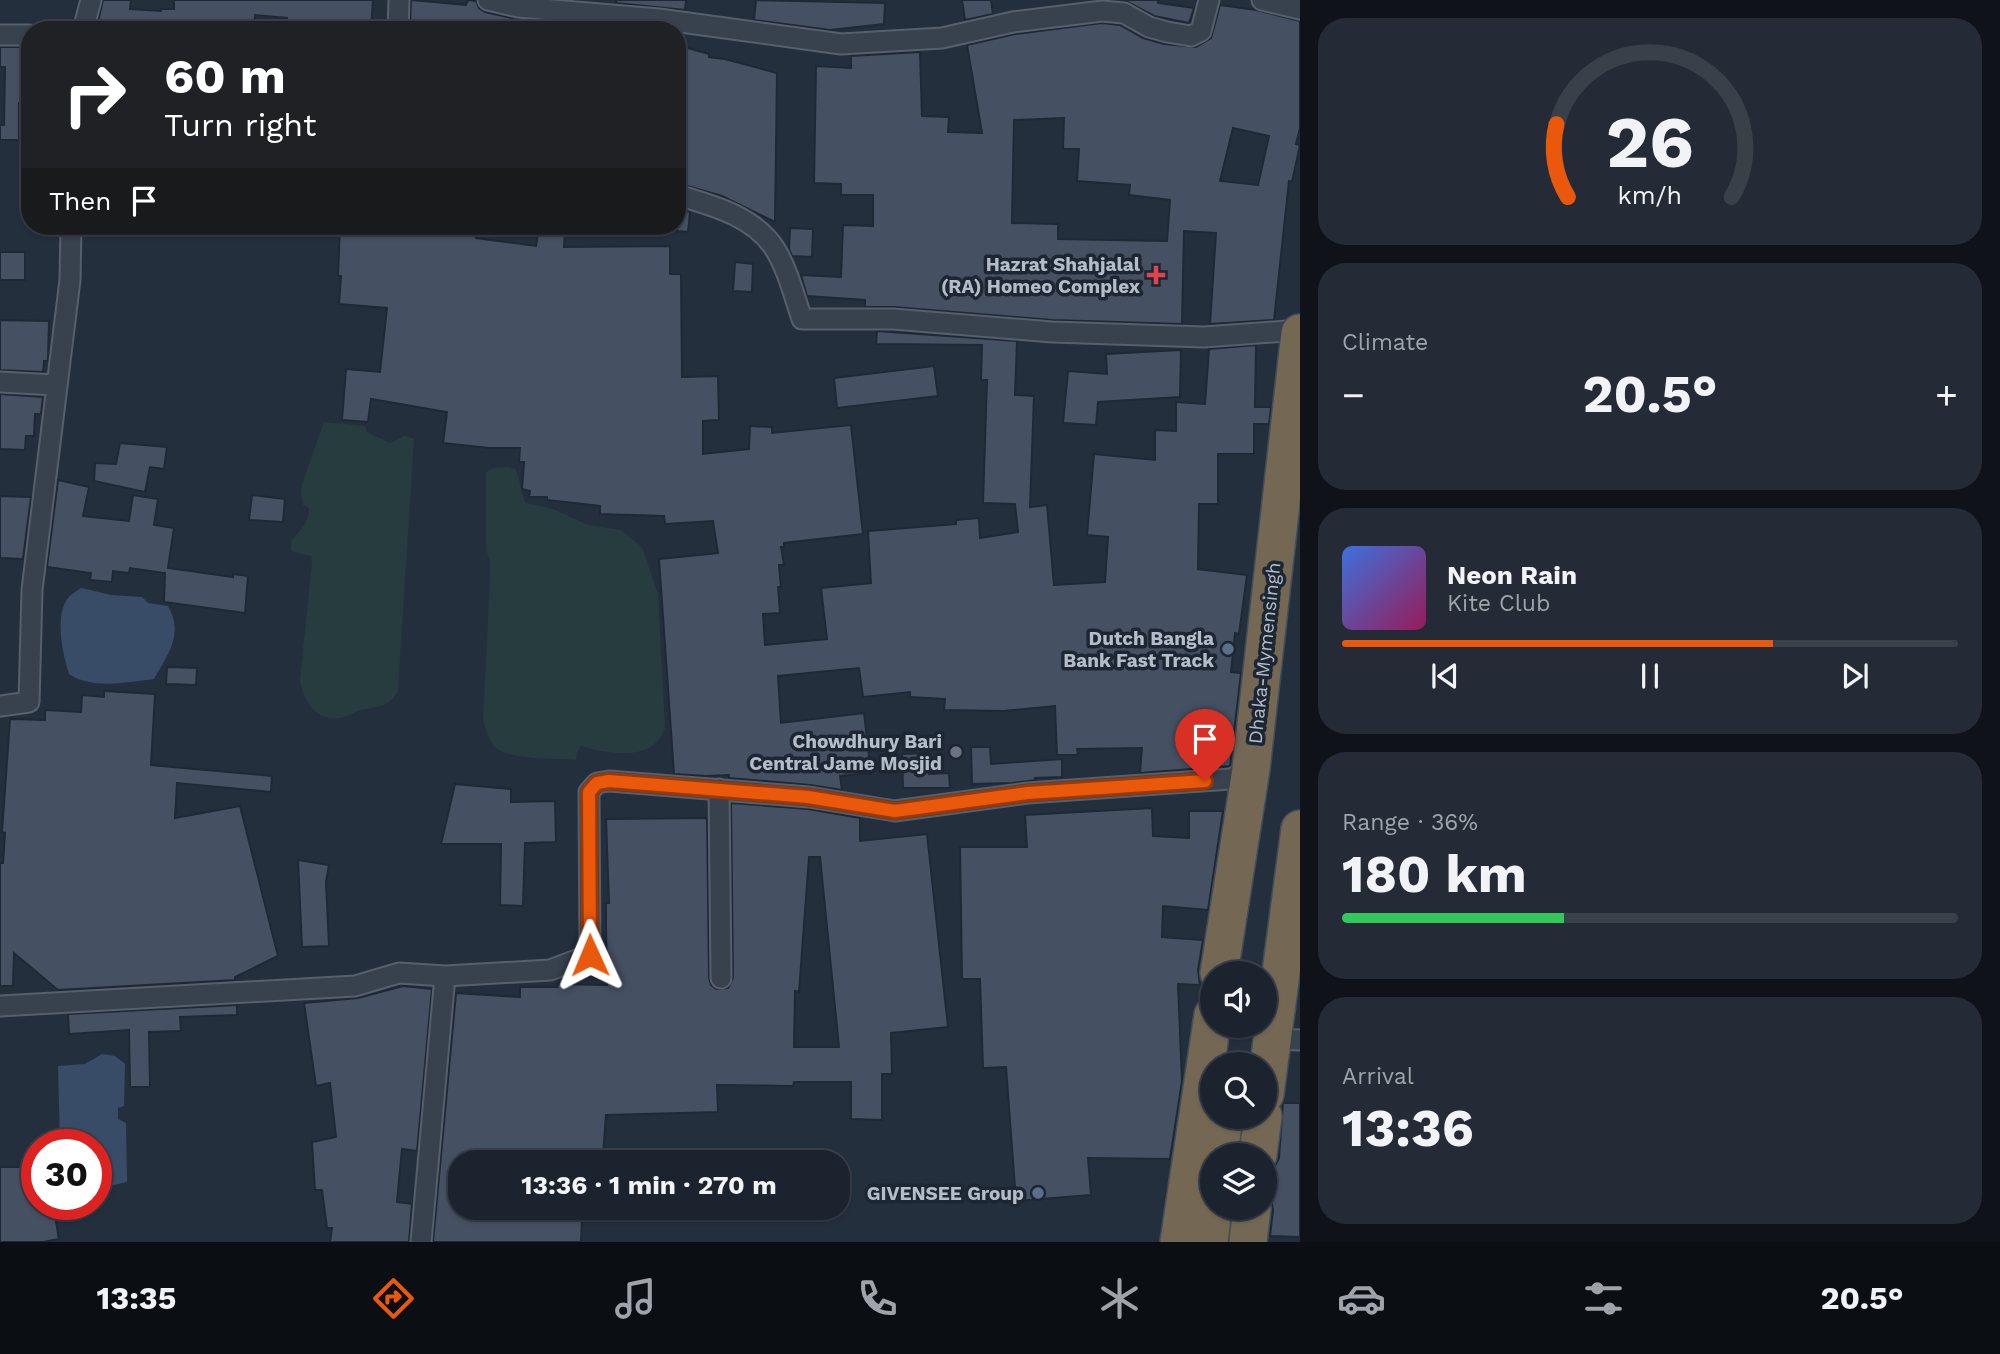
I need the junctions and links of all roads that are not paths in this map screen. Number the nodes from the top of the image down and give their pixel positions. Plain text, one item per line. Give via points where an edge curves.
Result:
1 (91, 0) edge
2 (399, 0) edge
3 (488, 0) edge
4 (1209, 0) edge
5 (1262, 0) edge
6 (1300, 9) edge
7 (85, 21) edge
8 (398, 21) edge
9 (618, 21) edge
10 (686, 28) edge
11 (0, 35) edge
12 (21, 35) edge
13 (686, 198) edge
14 (71, 235) edge
15 (1300, 332) edge
16 (0, 382) edge
17 (56, 385) junction
18 (1300, 523) edge
19 (0, 706) edge
20 (1251, 769) junction
21 (719, 789) junction
22 (1300, 829) edge
23 (1221, 961) edge
24 (1242, 961) edge
25 (445, 976) junction
26 (721, 978) dead end
27 (0, 1006) edge
28 (1210, 1038) edge
29 (1286, 1040) edge
30 (1277, 1063) edge
31 (1212, 1220) edge
32 (1251, 1220) edge
33 (421, 1242) edge
34 (1179, 1242) edge
35 (1209, 1242) edge
36 (1248, 1242) edge

1 - 7 street
2 - 8 street
3 - 9 street
4 - 10 street via 1201,31 1191,36 1149,27 1124,13 1102,11 1013,22 942,38 841,44
5 - 6 street
11 - 12 street
13 - 15 street via 736,215 774,246 802,319 893,319 1052,332 1204,337
14 - 17 street via 70,280
15 - 20 highway, Dhaka-Mymensingh
16 - 17 street
17 - 19 street via 32,590 29,702
18 - 24 highway via 1277,727
20 - 21 street via 1231,779 1028,793 895,811
20 - 23 highway, Dhaka-Mymensingh
21 - 25 street via 597,783 589,792 590,955 550,970
21 - 26 street
22 - 29 highway
25 - 27 street via 398,972 355,986
25 - 33 street
28 - 34 highway
29 - 30 highway
31 - 35 highway
32 - 36 highway

